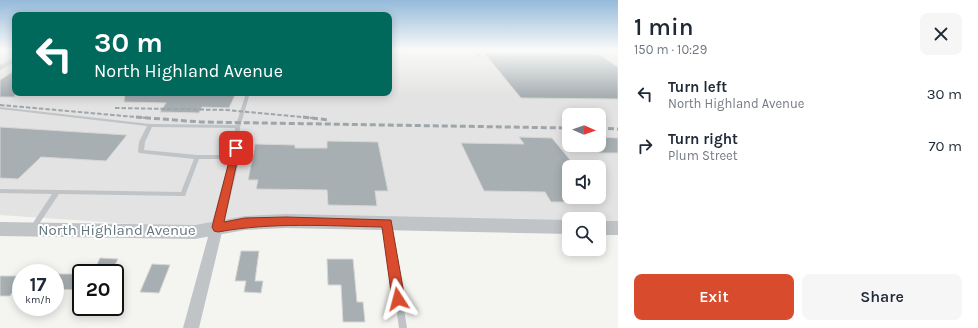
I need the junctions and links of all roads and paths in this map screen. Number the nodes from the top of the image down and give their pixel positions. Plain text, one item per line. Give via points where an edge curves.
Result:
1 (247, 96) edge
2 (0, 108) edge
3 (150, 124) junction
4 (238, 127) junction
5 (237, 140) joint
6 (196, 157) junction
7 (235, 157) junction
8 (0, 191) edge
9 (57, 192) junction
10 (387, 223) junction
11 (218, 227) junction
12 (562, 227) edge
13 (606, 228) edge
14 (618, 228) edge
15 (0, 229) edge
16 (32, 229) junction
17 (191, 328) edge
18 (403, 328) edge

1 - 4 lane
2 - 3 lane
3 - 4 lane
3 - 6 lane via 142,142 142,152
4 - 5 lane
5 - 7 street
6 - 7 lane
6 - 9 lane via 183,194
7 - 11 street
8 - 9 lane
9 - 16 lane
10 - 11 street, North Highland Avenue via 286,221 245,222
10 - 12 street, North Highland Avenue
10 - 18 lane
11 - 16 street, North Highland Avenue via 195,232
11 - 17 street
13 - 14 street
15 - 16 street, North Highland Avenue

